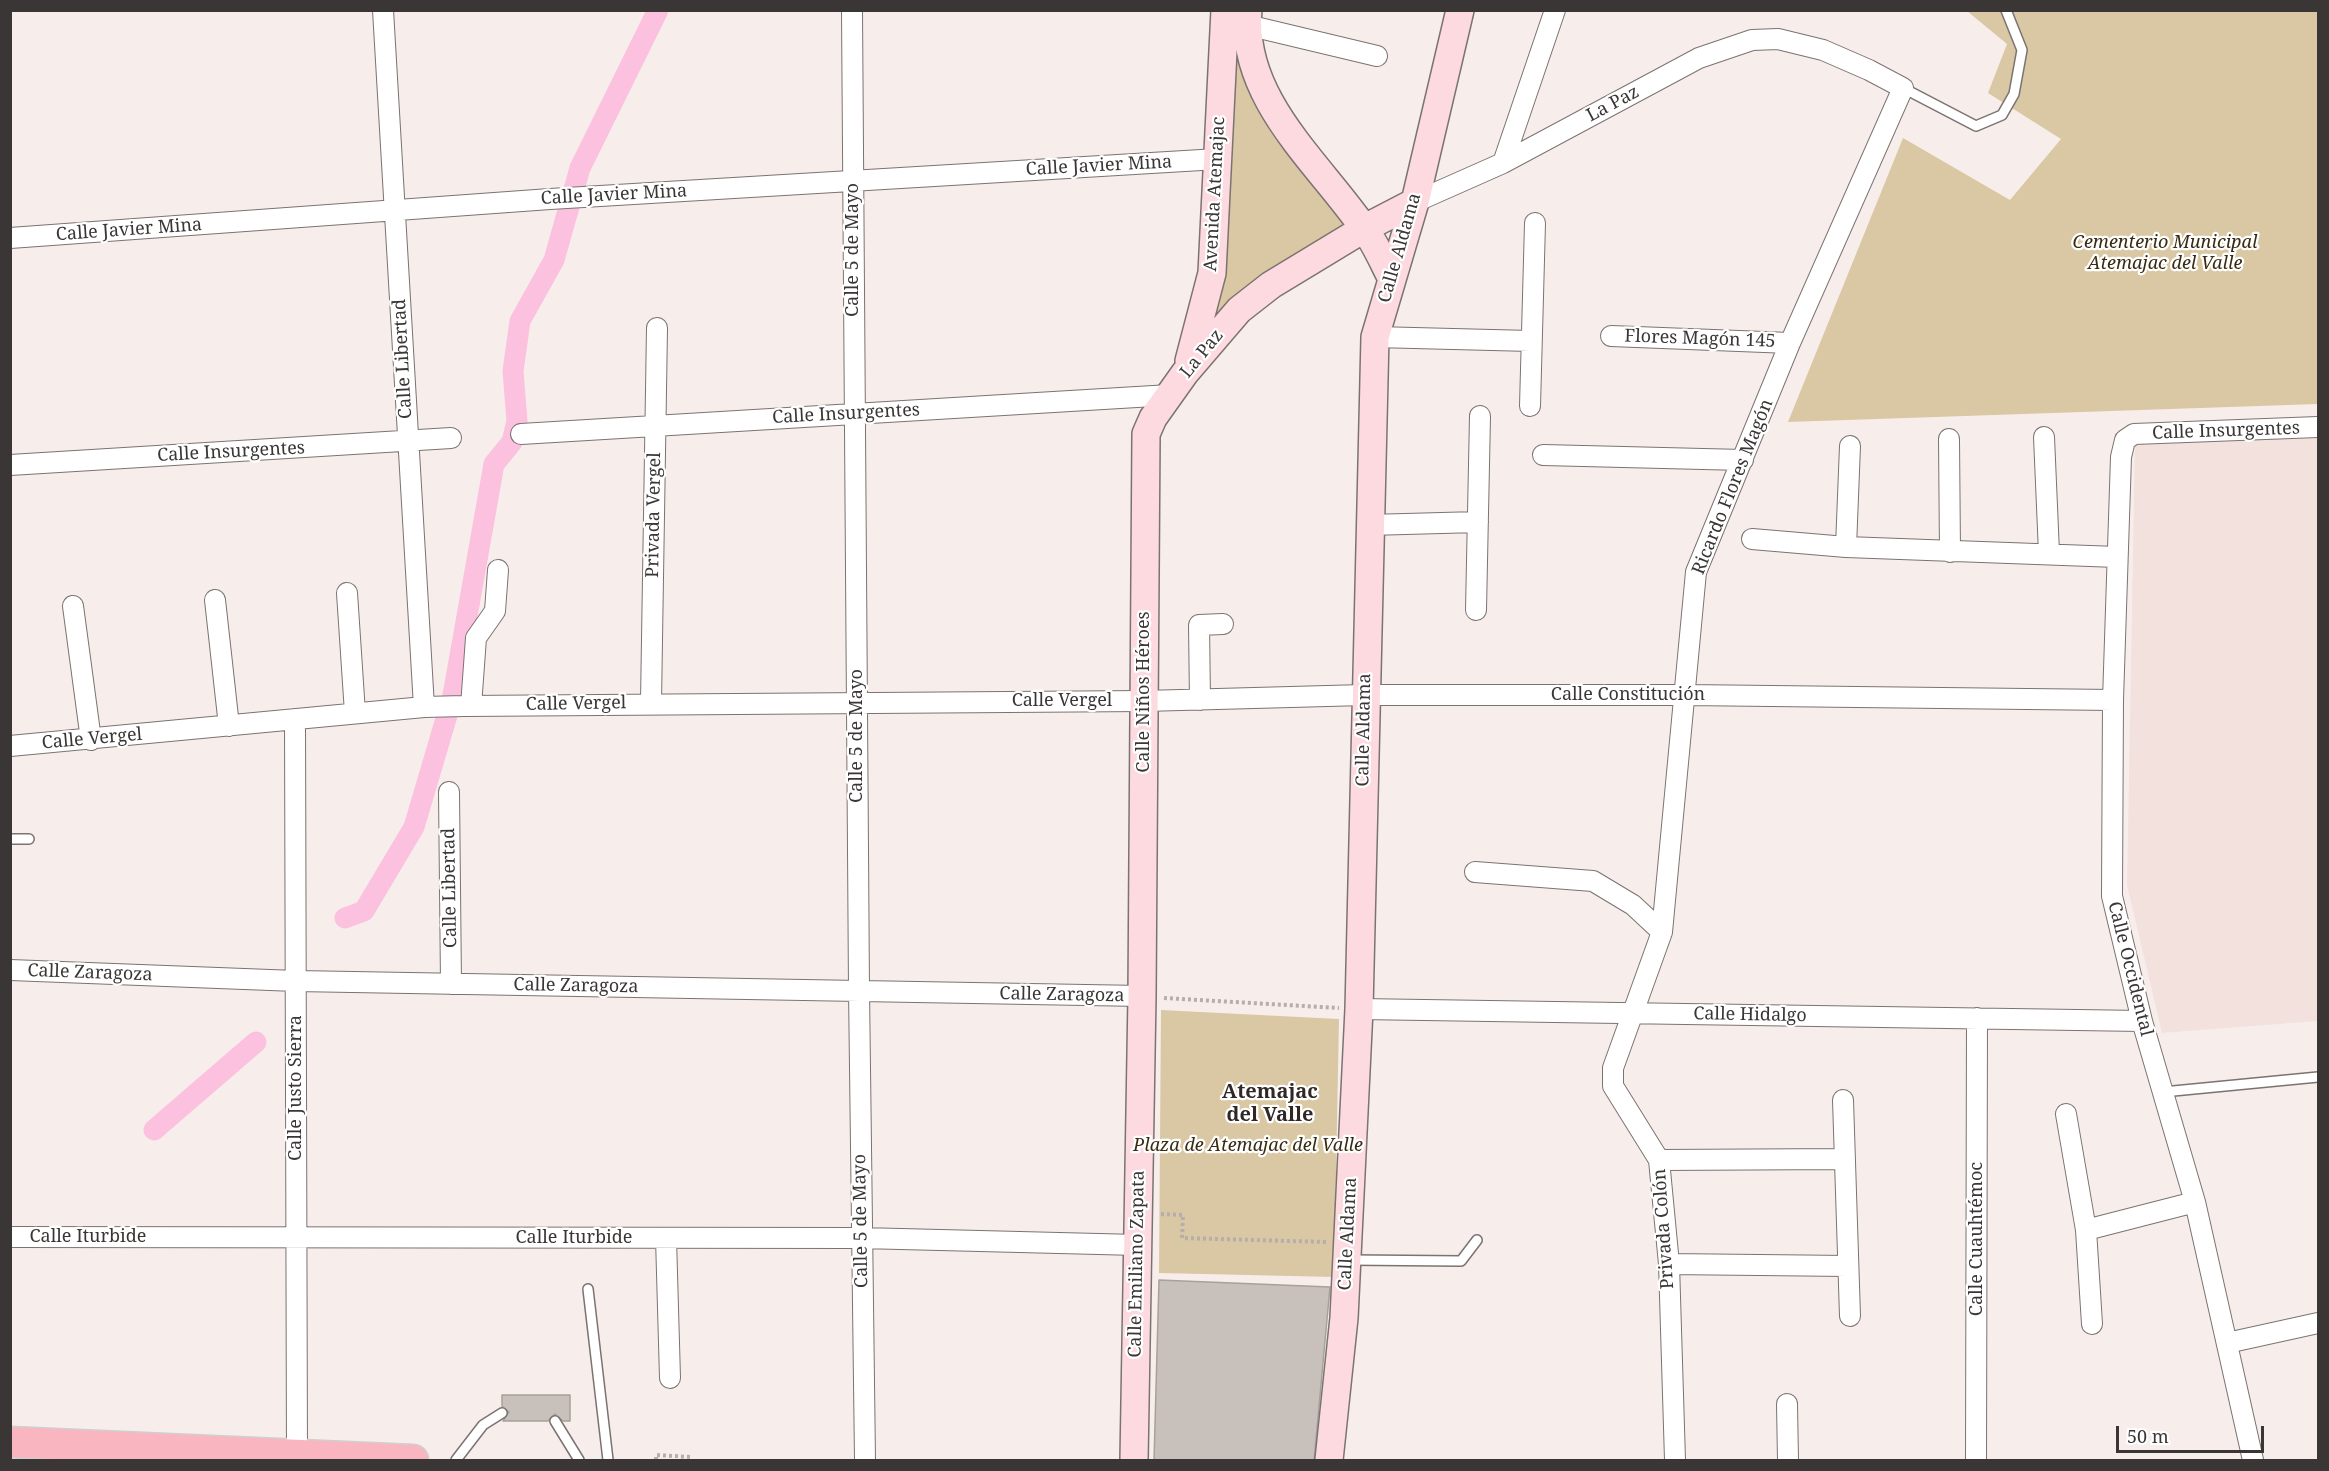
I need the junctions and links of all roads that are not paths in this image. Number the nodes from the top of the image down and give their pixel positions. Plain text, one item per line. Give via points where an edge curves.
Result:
1 (383, 10) edge
2 (852, 10) edge
3 (1460, 10) edge
4 (1555, 10) edge
5 (2006, 10) edge
6 (1240, 15) edge
7 (1377, 56) dead end
8 (1903, 88) junction
9 (1218, 159) junction
10 (1503, 163) junction
11 (853, 181) junction
12 (1415, 202) junction
13 (394, 210) junction
14 (1534, 223) dead end
15 (1365, 228) junction
16 (10, 238) edge
17 (1392, 279) junction
18 (657, 328) dead end
19 (1611, 336) dead end
20 (1375, 337) junction
21 (1531, 341) junction
22 (1790, 343) junction
23 (1178, 384) junction
24 (1530, 406) dead end
25 (854, 414) junction
26 (1480, 416) dead end
27 (656, 426) junction
28 (2319, 427) edge
29 (521, 434) dead end
30 (2134, 434) joint
31 (2044, 437) dead end
32 (451, 438) dead end
33 (1949, 438) dead end
34 (408, 441) junction
35 (1850, 446) dead end
36 (1543, 455) dead end
37 (1743, 460) junction
38 (10, 465) edge
39 (1478, 522) junction
40 (1369, 525) junction
41 (1752, 539) dead end
42 (1846, 547) junction
43 (1950, 552) junction
44 (2049, 553) junction
45 (2117, 557) junction
46 (498, 570) dead end
47 (347, 593) dead end
48 (215, 600) dead end
49 (73, 606) dead end
50 (1476, 610) dead end
51 (1223, 624) dead end
52 (1364, 695) junction
53 (1686, 695) junction
54 (1200, 700) junction
55 (2112, 700) junction
56 (1144, 701) junction
57 (651, 702) junction
58 (857, 703) junction
59 (468, 706) junction
60 (428, 707) junction
61 (355, 713) junction
62 (295, 719) junction
63 (229, 726) junction
64 (91, 740) junction
65 (10, 746) edge
66 (449, 792) dead end
67 (10, 839) edge
68 (29, 839) dead end
69 (1475, 872) dead end
70 (1662, 932) junction
71 (10, 970) edge
72 (296, 981) junction
73 (451, 984) junction
74 (858, 990) junction
75 (1142, 996) junction
76 (1359, 1009) junction
77 (1631, 1013) junction
78 (1977, 1018) junction
79 (2142, 1021) junction
80 (2319, 1077) edge
81 (2163, 1092) junction
82 (1843, 1100) dead end
83 (2066, 1114) dead end
84 (1844, 1159) junction
85 (1659, 1160) junction
86 (2195, 1202) junction
87 (2086, 1230) junction
88 (10, 1236) edge
89 (297, 1237) junction
90 (666, 1238) junction
91 (861, 1238) junction
92 (1477, 1240) dead end
93 (1138, 1245) junction
94 (1347, 1260) junction
95 (1669, 1264) junction
96 (1848, 1266) junction
97 (588, 1289) dead end
98 (1850, 1316) dead end
99 (2319, 1323) edge
100 (2092, 1324) dead end
101 (2227, 1343) junction
102 (670, 1378) dead end
103 (1787, 1404) dead end
104 (501, 1413) dead end
105 (555, 1421) dead end
106 (10, 1442) edge
107 (297, 1456) junction
108 (412, 1461) edge
109 (456, 1461) edge
110 (579, 1461) edge
111 (608, 1461) edge
112 (865, 1461) edge
113 (1134, 1461) edge
114 (1329, 1461) edge
115 (1675, 1461) edge
116 (1788, 1461) edge
117 (1976, 1461) edge
118 (2253, 1461) edge

1 - 13 street, Calle Libertad
2 - 11 street, Calle 5 de Mayo
3 - 12 street, Calle Aldama
4 - 10 street
5 - 8 lane, La Paz via 2022,50 2014,94 2002,115 1976,126
6 - 7 street
6 - 9 street, Avenida Atemajac
6 - 15 street via 1267,98
8 - 10 street, La Paz via 1823,50 1778,39 1752,40 1698,58
8 - 22 street, Ricardo Flores Magón
9 - 11 street, Calle Javier Mina
9 - 23 street, Avenida Atemajac via 1212,273
10 - 12 street, La Paz
11 - 13 street, Calle Javier Mina
11 - 25 street, Calle 5 de Mayo
12 - 15 street, La Paz
12 - 17 street, Calle Aldama
13 - 16 street, Calle Javier Mina
13 - 34 street, Calle Libertad
14 - 21 street
15 - 17 street
15 - 23 street, La Paz via 1271,285 1239,310
17 - 20 street, Calle Aldama
18 - 27 street, Privada Vergel
19 - 22 street, Flores Magón 145
20 - 21 street
20 - 40 street, Calle Aldama
21 - 24 street
22 - 37 street, Ricardo Flores Magón
23 - 25 street, Calle Insurgentes
23 - 56 street, Calle Niños Héroes via 1146,434
25 - 27 street, Calle Insurgentes
25 - 58 street, Calle 5 de Mayo
26 - 39 street
27 - 29 street, Calle Insurgentes
27 - 57 street, Privada Vergel
28 - 30 street, Calle Insurgentes
30 - 45 street, Calle Occidental via 2124,440 2121,457
31 - 44 street
32 - 34 street, Calle Insurgentes
33 - 43 street
34 - 38 street, Calle Insurgentes
34 - 60 street, Calle Libertad
35 - 42 street
36 - 37 street
37 - 53 street, Ricardo Flores Magón via 1696,572
39 - 40 street
39 - 50 street
40 - 52 street, Calle Aldama
41 - 42 street
42 - 43 street
43 - 44 street
44 - 45 street
45 - 55 street, Calle Occidental
46 - 59 street via 495,611 476,638
47 - 61 street
48 - 63 street
49 - 64 street
51 - 54 street via 1199,625
52 - 53 street, Calle Constitución
52 - 54 street, Calle Constitución
52 - 76 street, Calle Aldama
53 - 55 street, Calle Constitución
53 - 70 street, Ricardo Flores Magón
54 - 56 street, Calle Constitución
55 - 79 street, Calle Occidental via 2112,896
56 - 58 street, Calle Vergel
56 - 75 street, Calle Niños Héroes
57 - 58 street, Calle Vergel
57 - 59 street, Calle Vergel
58 - 74 street, Calle 5 de Mayo
59 - 60 street, Calle Vergel
60 - 61 street, Calle Vergel
61 - 62 street, Calle Vergel
62 - 63 street, Calle Vergel
62 - 72 street, Calle Justo Sierra
63 - 64 street, Calle Vergel
64 - 65 street, Calle Vergel
66 - 73 street, Calle Libertad
67 - 68 lane
69 - 70 street via 1593,881 1633,905
70 - 77 street, Ricardo Flores Magón
71 - 72 street, Calle Zaragoza
72 - 73 street, Calle Zaragoza
72 - 89 street, Calle Justo Sierra
73 - 74 street, Calle Zaragoza
74 - 75 street, Calle Zaragoza
74 - 91 street, Calle 5 de Mayo
75 - 93 street, Calle Emiliano Zapata
76 - 77 street, Calle Hidalgo
76 - 94 street, Calle Aldama
77 - 78 street, Calle Hidalgo
77 - 85 street, Privada Colón via 1613,1068 1613,1086
78 - 79 street, Calle Hidalgo
78 - 117 street, Calle Cuauhtémoc
79 - 81 street, Calle Occidental
80 - 81 lane
81 - 86 street, Calle Occidental
82 - 84 street
83 - 87 street
84 - 85 street
84 - 96 street
85 - 95 street, Privada Colón
86 - 87 street
86 - 101 street, Calle Occidental
87 - 100 street
88 - 89 street, Calle Iturbide
89 - 90 street, Calle Iturbide
89 - 107 street, Calle Justo Sierra
90 - 91 street, Calle Iturbide
90 - 102 street
91 - 93 street, Calle Iturbide
91 - 112 street, Calle 5 de Mayo
92 - 94 lane via 1461,1261
93 - 113 street, Calle Emiliano Zapata
94 - 114 street, Calle Aldama
95 - 96 street
95 - 115 street, Privada Colón
96 - 98 street
97 - 111 lane
99 - 101 street
101 - 118 street, Calle Occidental
103 - 116 street
104 - 109 lane via 483,1425
105 - 110 lane
106 - 107 main road
107 - 108 main road

